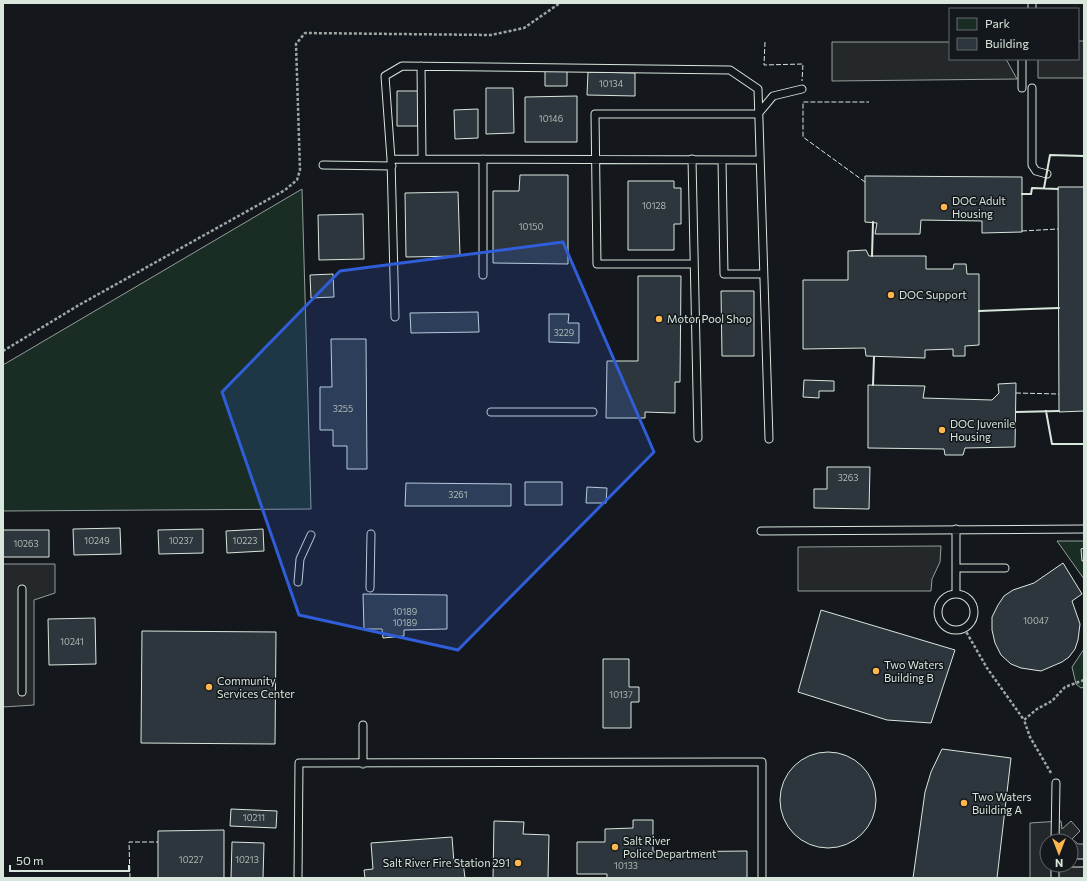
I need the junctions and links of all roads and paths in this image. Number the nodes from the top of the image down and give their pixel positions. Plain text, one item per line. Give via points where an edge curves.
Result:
1 (560, 3) edge
2 (1022, 60) edge
3 (421, 66) junction
4 (1022, 88) dead end
5 (1032, 88) dead end
6 (802, 89) dead end
7 (758, 114) junction
8 (422, 158) junction
9 (483, 159) junction
10 (595, 159) junction
11 (692, 159) junction
12 (722, 160) junction
13 (760, 160) junction
14 (391, 163) junction
15 (323, 165) dead end
16 (1047, 174) dead end
17 (694, 264) junction
18 (763, 274) junction
19 (483, 275) dead end
20 (395, 317) dead end
21 (3, 351) edge
22 (491, 412) dead end
23 (593, 412) dead end
24 (698, 438) dead end
25 (769, 438) dead end
26 (1084, 528) edge
27 (956, 529) junction
28 (761, 531) dead end
29 (371, 534) dead end
30 (311, 535) dead end
31 (956, 568) junction
32 (1005, 568) dead end
33 (298, 582) dead end
34 (370, 588) dead end
35 (22, 589) dead end
36 (956, 594) junction
37 (964, 628) junction
38 (1084, 680) edge
39 (22, 692) dead end
40 (1024, 720) junction
41 (363, 725) dead end
42 (363, 764) junction
43 (1056, 783) joint
44 (1055, 833) edge
45 (298, 878) edge
46 (762, 878) edge

1 - 21 path via 524,28 491,35 306,33 296,44 300,170 297,180 285,190 79,305
2 - 4 lane
3 - 7 lane via 730,70 758,89
3 - 8 lane
3 - 14 lane via 402,66 385,76
5 - 16 lane via 1032,165 1036,171
6 - 7 lane via 773,96
7 - 10 lane via 595,114
7 - 13 lane
8 - 9 lane
8 - 14 lane
9 - 10 lane
9 - 19 lane
10 - 11 lane
10 - 17 lane via 597,264
11 - 12 lane
11 - 17 lane
12 - 13 lane
12 - 18 lane via 724,274
13 - 18 lane
14 - 15 lane
14 - 20 lane
17 - 24 lane
18 - 25 lane
22 - 23 lane
26 - 27 lane
27 - 28 lane
27 - 31 lane
29 - 34 lane
30 - 33 lane via 300,559
31 - 32 lane
31 - 36 lane
35 - 39 lane
36 - 37 lane via 967,598 974,608 972,620
36 - 37 lane via 950,595 942,602 939,613 947,627
37 - 40 path via 987,668
38 - 40 path via 1065,687 1052,701
40 - 43 path via 1030,737
41 - 42 lane
42 - 45 lane via 299,763
42 - 46 lane via 762,762
43 - 44 lane

